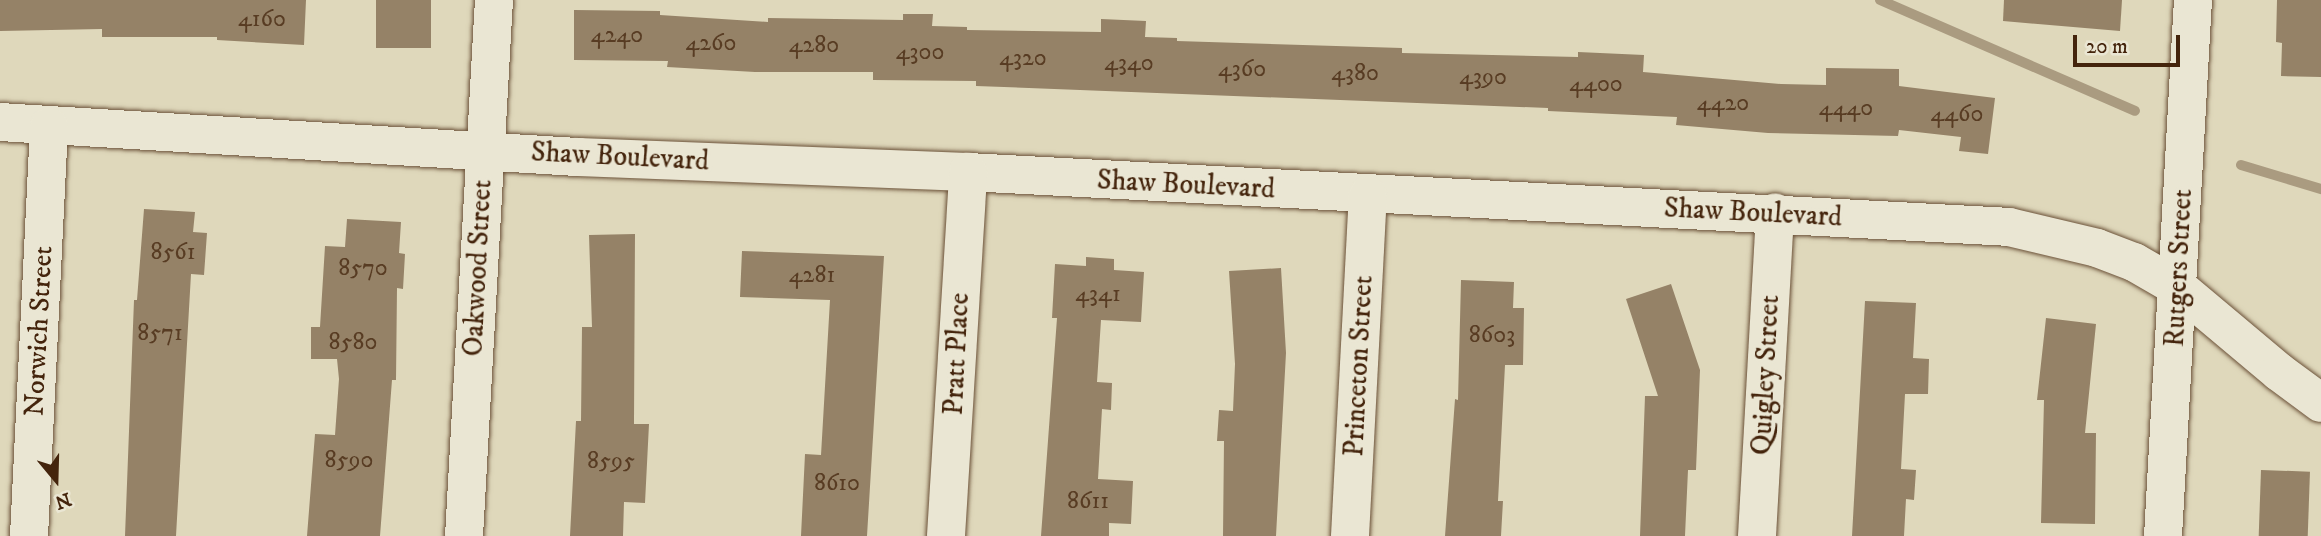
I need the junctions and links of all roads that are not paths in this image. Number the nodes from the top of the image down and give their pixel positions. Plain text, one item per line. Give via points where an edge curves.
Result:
1 (495, 0) edge
2 (2193, 0) edge
3 (0, 122) edge
4 (49, 126) junction
5 (485, 149) junction
6 (968, 172) junction
7 (1368, 195) junction
8 (1774, 213) junction
9 (2179, 288) junction
10 (2321, 402) edge
11 (29, 536) edge
12 (464, 536) edge
13 (946, 536) edge
14 (1350, 536) edge
15 (1757, 536) edge
16 (2163, 536) edge

1 - 5 street, Oakwood Street
2 - 9 street, Rutgers Street
3 - 4 street, Shaw Boulevard
4 - 5 street, Shaw Boulevard
4 - 11 street, Norwich Street
5 - 6 street, Shaw Boulevard via 578,157
5 - 12 street, Oakwood Street
6 - 7 street, Shaw Boulevard
6 - 13 street, Pratt Place
7 - 8 street, Shaw Boulevard
7 - 14 street, Princeton Street
8 - 9 street, Shaw Boulevard via 2009,228 2097,248 2134,262
8 - 15 street, Quigley Street
9 - 10 street, Shaw Boulevard
9 - 16 street, Rutgers Street

